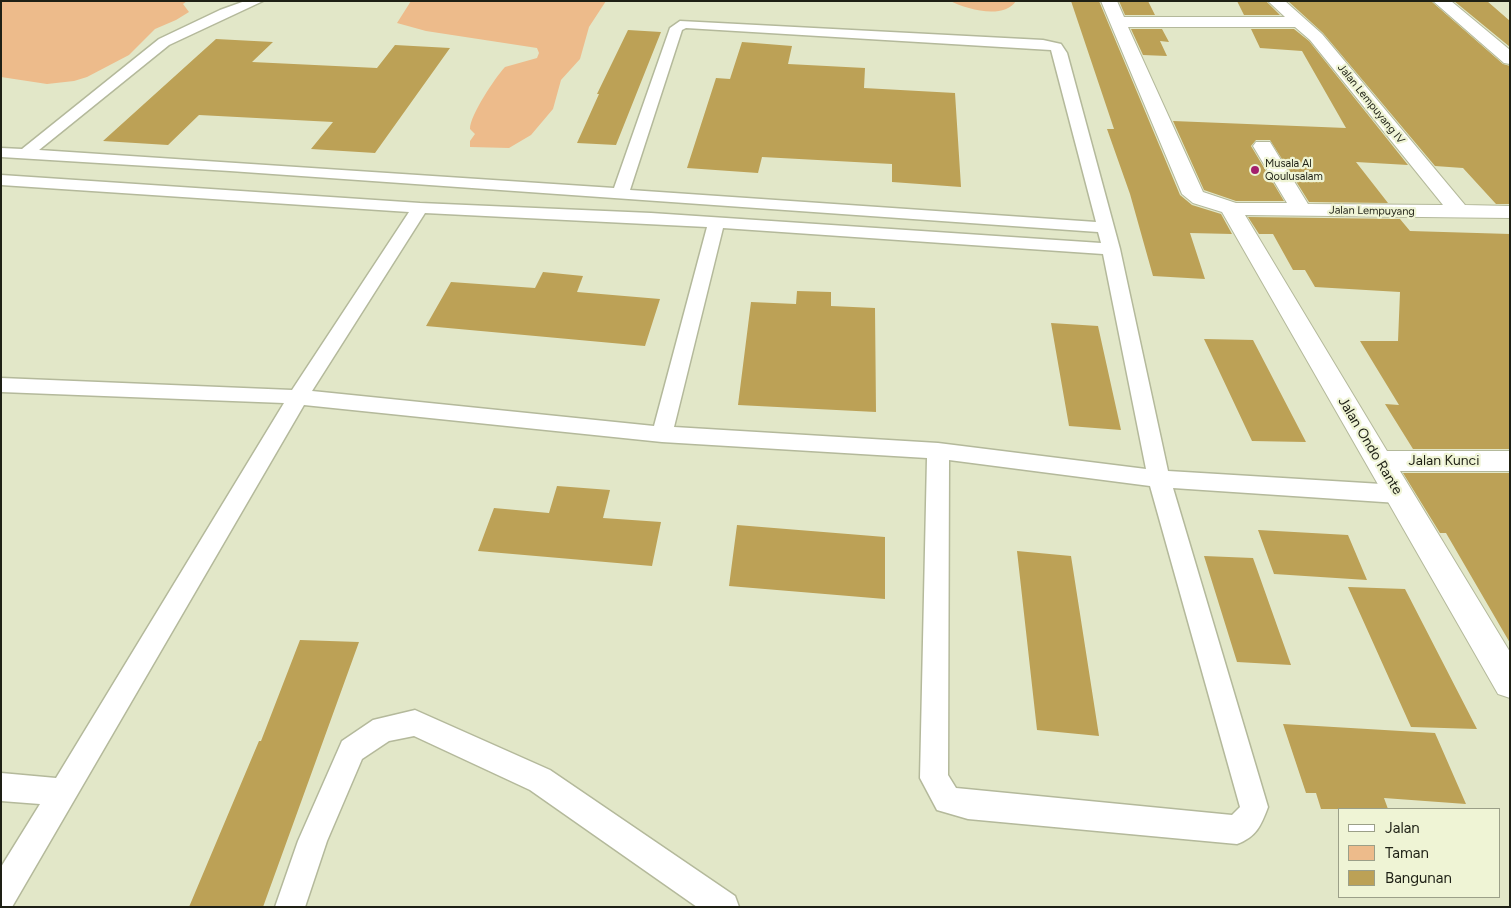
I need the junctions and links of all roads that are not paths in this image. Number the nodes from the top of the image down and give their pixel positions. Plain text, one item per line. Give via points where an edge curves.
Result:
1 (257, 1) edge
2 (1109, 1) edge
3 (1276, 1) edge
4 (1284, 1) edge
5 (1442, 1) edge
6 (1118, 22) junction
7 (1297, 22) junction
8 (1316, 37) junction
9 (1510, 59) edge
10 (1263, 146) dead end
11 (1, 152) edge
12 (26, 153) junction
13 (230, 166) junction
14 (1, 180) edge
15 (205, 194) junction
16 (620, 195) junction
17 (420, 208) junction
18 (1234, 209) junction
19 (1302, 210) junction
20 (1460, 212) junction
21 (1510, 212) edge
22 (716, 223) junction
23 (1106, 228) junction
24 (1111, 249) junction
25 (1, 385) edge
26 (298, 397) junction
27 (662, 434) junction
28 (938, 451) junction
29 (1379, 461) junction
30 (1510, 461) edge
31 (1159, 479) junction
32 (1398, 494) junction
33 (1510, 683) edge
34 (1, 787) edge
35 (63, 792) junction
36 (1, 896) edge
37 (290, 907) edge
38 (724, 907) edge

1 - 12 lane via 164,42
2 - 6 street, Jalan Lempuyang
3 - 7 street, Jalan Lempuyang IV
4 - 8 street
5 - 9 street
6 - 7 street
6 - 18 street, Jalan Lempuyang via 1192,194
7 - 8 street, Jalan Lempuyang IV
8 - 20 street, Jalan Lempuyang IV
10 - 19 street
11 - 12 lane
12 - 13 lane
13 - 15 lane
13 - 16 lane
14 - 15 lane
15 - 17 lane
16 - 23 lane
16 - 23 lane via 676,28 684,24 1034,43 1056,47 1060,53
17 - 22 lane
17 - 26 lane
18 - 19 street, Jalan Lempuyang
18 - 29 street, Jalan Ondo Rante via 1232,212
19 - 20 street, Jalan Lempuyang
20 - 21 street, Jalan Lempuyang
22 - 24 lane
22 - 27 lane
23 - 24 lane
24 - 31 lane
25 - 26 lane
26 - 27 lane
26 - 35 lane
27 - 28 lane
28 - 31 lane
28 - 31 lane via 934,778 948,800 968,805 1237,830 1249,820 1254,807
29 - 30 street, Jalan Kunci
29 - 32 street, Jalan Ondo Rante
31 - 32 lane
32 - 33 street, Jalan Ondo Rante
34 - 35 lane
35 - 36 lane
37 - 38 lane via 352,750 384,729 416,723 540,780

